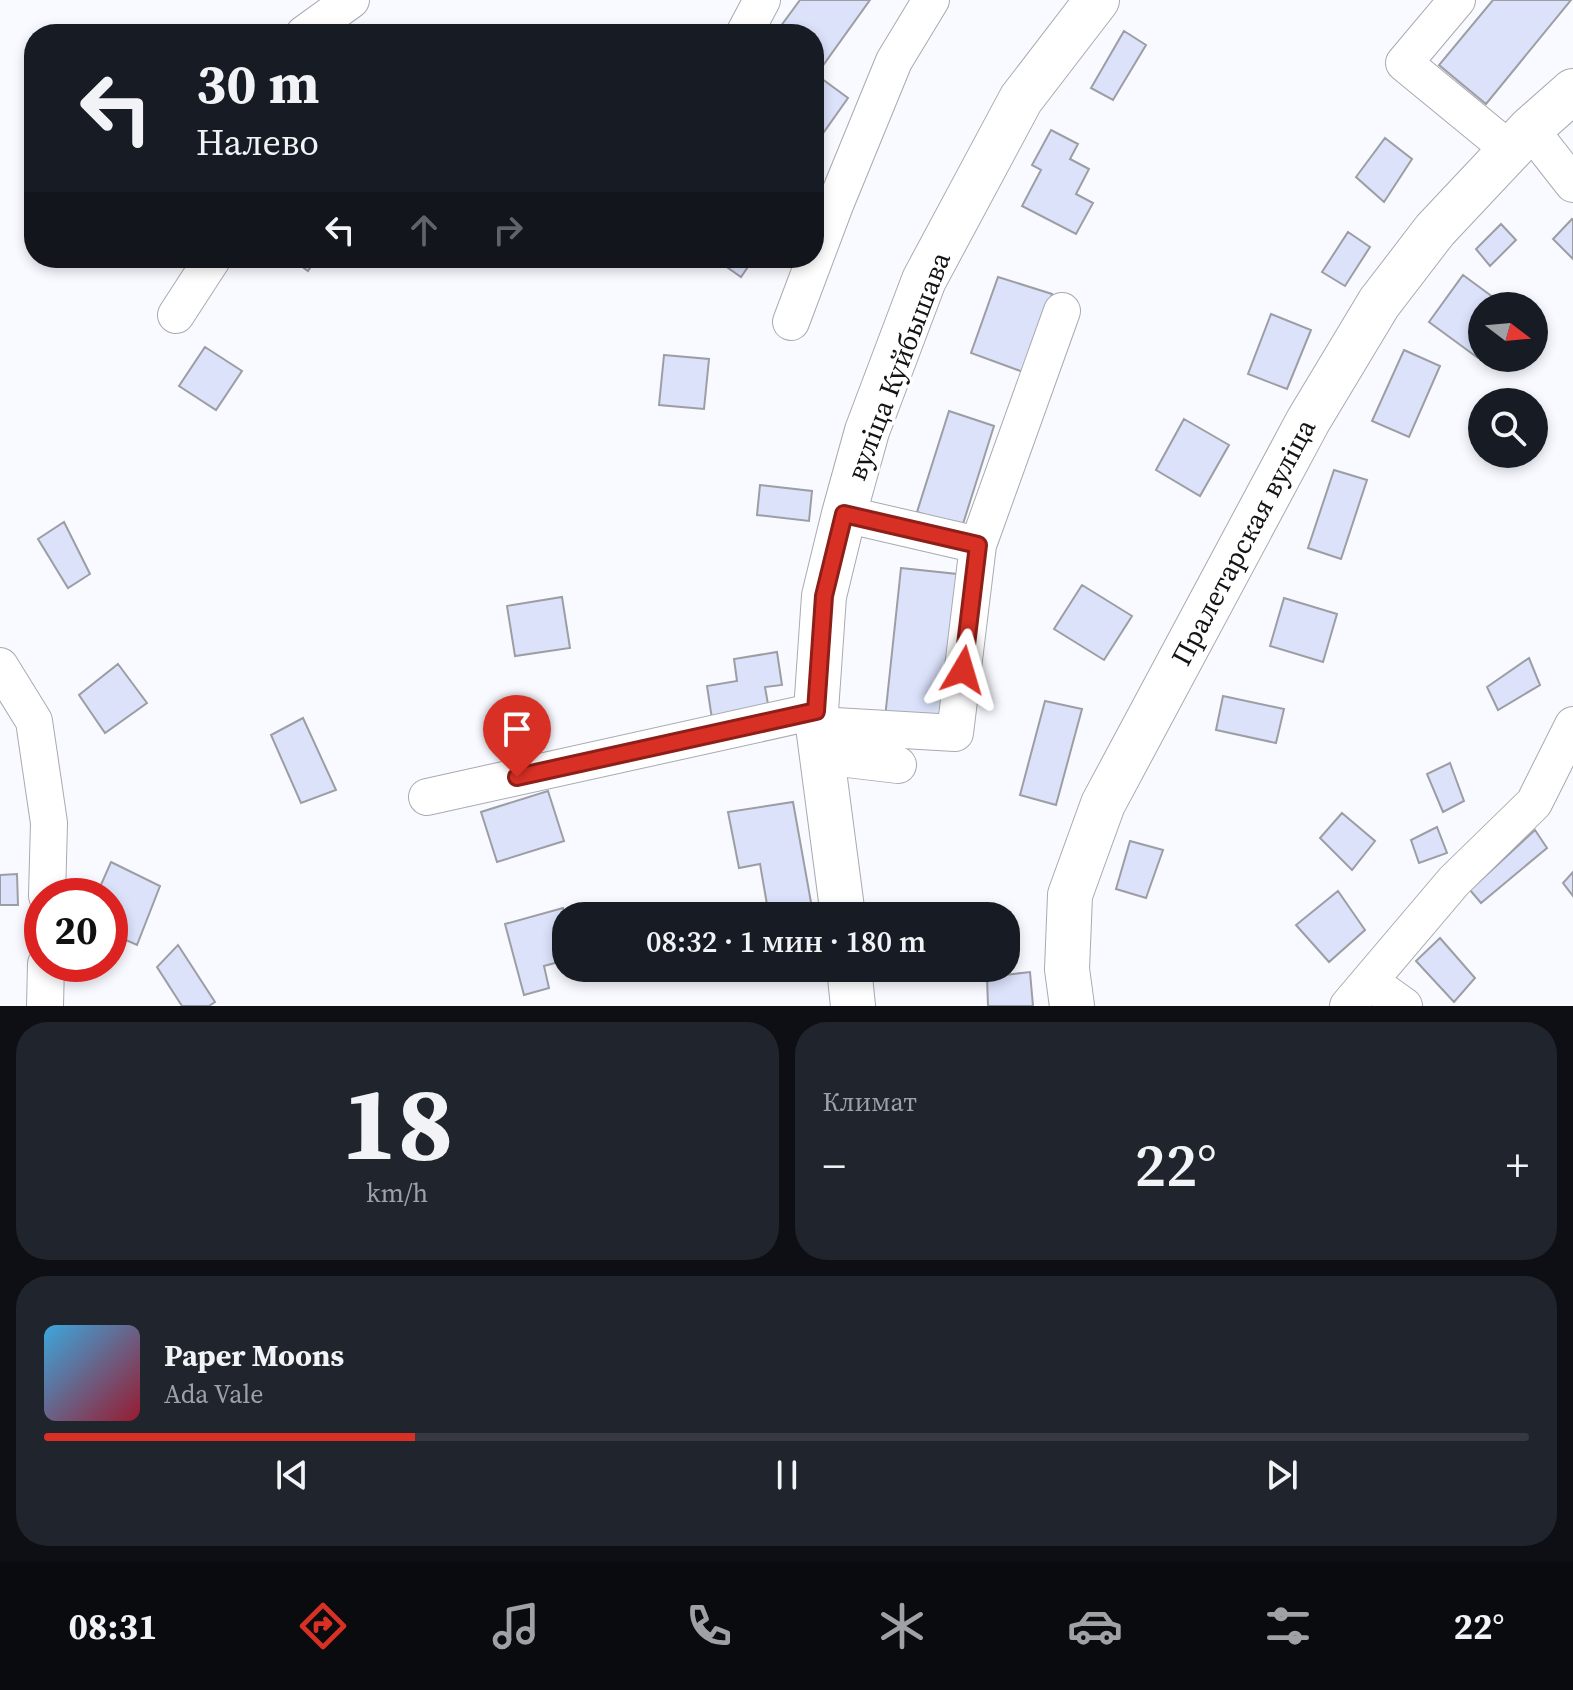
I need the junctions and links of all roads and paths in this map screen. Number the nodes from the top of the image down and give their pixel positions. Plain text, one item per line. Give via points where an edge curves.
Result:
1 (351, 0) edge
2 (762, 0) edge
3 (931, 0) edge
4 (1097, 0) edge
5 (1457, 0) edge
6 (318, 24) edge
7 (749, 24) edge
8 (1573, 91) edge
9 (1520, 140) junction
10 (1573, 184) edge
11 (824, 234) edge
12 (207, 268) edge
13 (811, 268) edge
14 (1062, 311) dead end
15 (176, 315) dead end
16 (791, 322) dead end
17 (844, 514) junction
18 (978, 545) junction
19 (0, 666) edge
20 (1573, 725) edge
21 (818, 731) junction
22 (898, 765) dead end
23 (427, 797) dead end
24 (47, 878) edge
25 (841, 902) edge
26 (46, 982) edge
27 (850, 982) edge
28 (1359, 994) edge
29 (45, 1006) edge
30 (853, 1006) edge
31 (1072, 1006) edge
32 (1404, 1006) edge

1 - 6 street
2 - 7 street
3 - 11 street via 894,61
4 - 17 main road, вуліца Куйбышава via 1021,99 924,280 867,431
5 - 9 street via 1404,63
8 - 9 main road, Пралетарская вуліца
9 - 10 street
9 - 31 main road, Пралетарская вуліца via 1435,230 1379,303 1308,421 1103,804 1070,895 1067,969
12 - 15 street
13 - 16 street
14 - 18 street
17 - 18 street
17 - 21 main road, вуліца Куйбышава via 824,596
18 - 21 street via 955,733
19 - 24 street via 34,721 49,823
20 - 28 street via 1534,803 1454,881
21 - 22 street
21 - 23 street
21 - 25 main road, вуліца Куйбышава
26 - 29 street
27 - 30 main road
28 - 32 street

